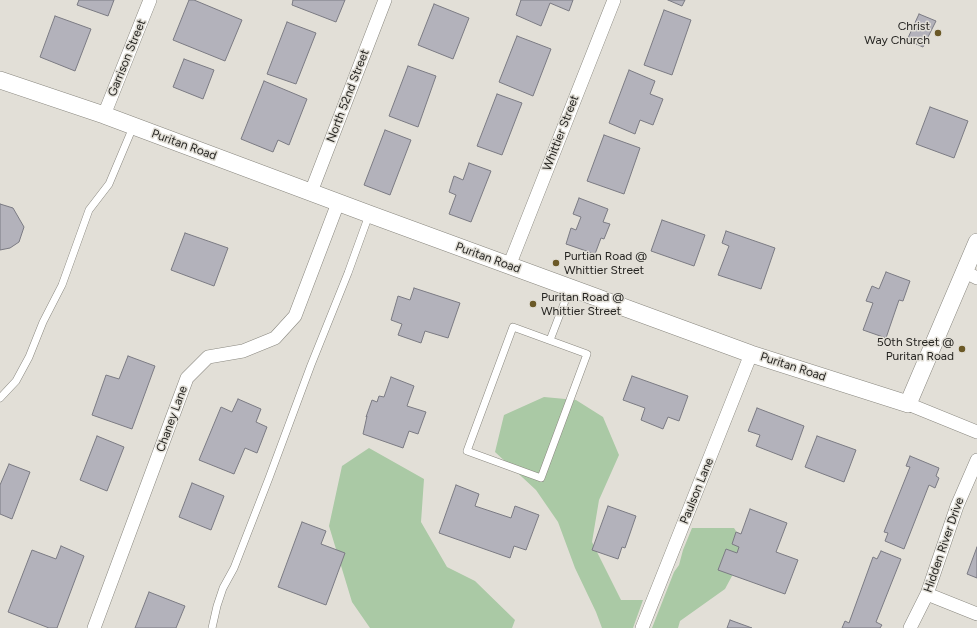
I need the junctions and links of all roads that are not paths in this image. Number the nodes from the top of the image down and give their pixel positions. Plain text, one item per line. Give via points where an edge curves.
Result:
1 (150, 0) edge
2 (385, 0) edge
3 (614, 0) edge
4 (0, 80) edge
5 (104, 116) junction
6 (133, 126) junction
7 (311, 192) junction
8 (338, 203) junction
9 (369, 214) junction
10 (977, 242) edge
11 (509, 266) junction
12 (971, 275) edge
13 (570, 288) junction
14 (550, 340) junction
15 (751, 354) junction
16 (0, 398) edge
17 (908, 404) junction
18 (977, 432) edge
19 (977, 460) edge
20 (928, 594) junction
21 (977, 614) edge
22 (94, 628) edge
23 (212, 628) edge
24 (642, 628) edge
25 (910, 628) edge

1 - 5 street, Garrison Street
2 - 7 street, North 52nd Street
3 - 11 street, Whittier Street
4 - 5 street, Puritan Road
5 - 6 street, Puritan Road
6 - 7 street, Puritan Road
6 - 16 lane via 109,184 89,210 62,285 29,357 16,381
7 - 8 street, Puritan Road
8 - 9 street, Puritan Road
8 - 22 street, Chaney Lane via 295,316 275,338 243,351 208,356 187,378
9 - 11 street, Puritan Road
9 - 23 lane via 234,568 223,588
10 - 12 street
11 - 13 street, Puritan Road
12 - 17 street
13 - 14 lane
13 - 15 street, Puritan Road
14 - 14 lane via 587,354 541,478 468,451 513,327
15 - 17 street, Puritan Road
15 - 24 street, Paulson Lane
17 - 18 street, Puritan Road
19 - 20 street, Hidden River Drive via 957,506
20 - 21 street
20 - 25 street, Hidden River Drive

